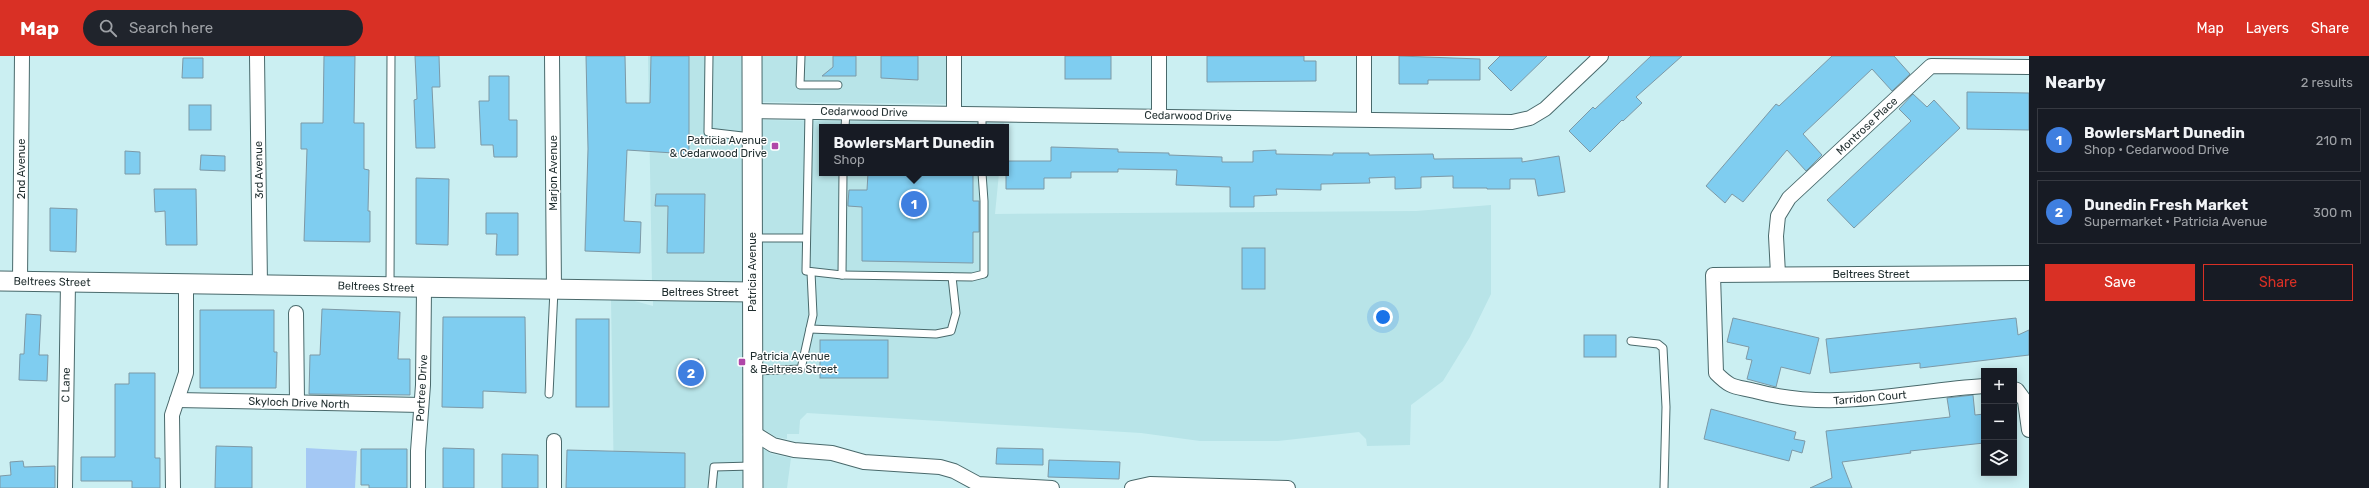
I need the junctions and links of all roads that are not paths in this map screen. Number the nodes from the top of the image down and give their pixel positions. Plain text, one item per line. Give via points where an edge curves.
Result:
1 (22, 56) edge
2 (257, 56) edge
3 (391, 56) edge
4 (552, 56) edge
5 (709, 56) edge
6 (752, 56) edge
7 (800, 56) edge
8 (954, 56) edge
9 (1159, 56) edge
10 (1364, 56) edge
11 (1601, 56) edge
12 (1932, 61) edge
13 (2029, 68) edge
14 (838, 85) dead end
15 (752, 111) junction
16 (809, 112) junction
17 (846, 112) junction
18 (954, 113) junction
19 (1159, 116) junction
20 (1364, 119) junction
21 (982, 120) edge
22 (845, 124) edge
23 (752, 137) junction
24 (843, 176) edge
25 (982, 176) edge
26 (752, 238) junction
27 (806, 238) junction
28 (811, 272) junction
29 (2029, 273) edge
30 (1778, 274) junction
31 (842, 275) junction
32 (1713, 275) joint
33 (952, 277) junction
34 (0, 281) edge
35 (20, 281) junction
36 (68, 282) junction
37 (186, 284) junction
38 (260, 284) junction
39 (390, 288) junction
40 (424, 289) junction
41 (554, 290) junction
42 (752, 292) junction
43 (296, 313) dead end
44 (810, 329) junction
45 (1631, 341) dead end
46 (752, 371) junction
47 (1981, 386) edge
48 (2017, 390) edge
49 (549, 394) dead end
50 (177, 400) junction
51 (297, 402) junction
52 (421, 406) junction
53 (2029, 430) edge
54 (752, 432) junction
55 (554, 441) dead end
56 (753, 466) junction
57 (978, 486) edge
58 (1182, 487) edge
59 (65, 488) edge
60 (172, 488) edge
61 (418, 488) edge
62 (554, 488) edge
63 (712, 488) edge
64 (753, 488) edge
65 (1052, 488) edge
66 (1132, 488) edge
67 (1288, 488) edge
68 (1664, 488) edge

1 - 35 street, 2nd Avenue
2 - 38 street, 3rd Avenue
3 - 39 lane
4 - 41 street, Marjon Avenue
5 - 23 lane via 708,132
6 - 15 street, Patricia Avenue
7 - 14 lane via 800,85
8 - 18 street
9 - 19 street
10 - 20 street
11 - 20 street, Cedarwood Drive via 1545,109 1530,118 1512,122
12 - 13 street, Montrose Place
12 - 30 street, Montrose Place via 1789,198 1778,216
15 - 16 street, Cedarwood Drive
15 - 23 street, Patricia Avenue
16 - 17 street, Cedarwood Drive
16 - 27 lane
17 - 18 street, Cedarwood Drive
17 - 22 lane
18 - 21 street, Cedarwood Drive
19 - 20 street, Cedarwood Drive
19 - 21 street, Cedarwood Drive
23 - 26 street, Patricia Avenue
24 - 31 lane
25 - 33 lane via 984,274
26 - 27 lane
26 - 42 street, Patricia Avenue
27 - 28 lane via 806,271
28 - 31 lane
28 - 44 lane via 813,315
29 - 30 street, Beltrees Street
30 - 32 street, Beltrees Street
31 - 33 lane
32 - 47 street, Tarridon Court via 1716,372 1728,385 1773,396 1826,401 1849,401
33 - 44 lane via 956,313 951,331 936,334
34 - 35 street, Beltrees Street
35 - 36 street, Beltrees Street
36 - 37 street, Beltrees Street
36 - 59 street, C Lane
37 - 38 street, Beltrees Street
37 - 50 street via 186,373
38 - 39 street, Beltrees Street
39 - 40 street, Beltrees Street
40 - 41 street, Beltrees Street
40 - 52 street, Portree Drive
41 - 42 street, Beltrees Street
41 - 49 lane
42 - 46 street, Patricia Avenue
43 - 51 street
44 - 46 lane via 801,369
45 - 68 lane via 1658,344 1663,348 1666,407
46 - 54 street, Patricia Avenue
48 - 53 street via 2024,401
50 - 51 street, Skyloch Drive North
50 - 60 street via 172,415
51 - 52 street, Skyloch Drive North
52 - 61 street, Portree Drive
54 - 56 street, Patricia Avenue
54 - 57 street via 774,445 794,450 832,453 864,462 940,467 954,471
55 - 62 street
56 - 63 lane via 714,467
56 - 64 street, Patricia Avenue
57 - 65 street
58 - 66 street via 1150,484
58 - 67 street

